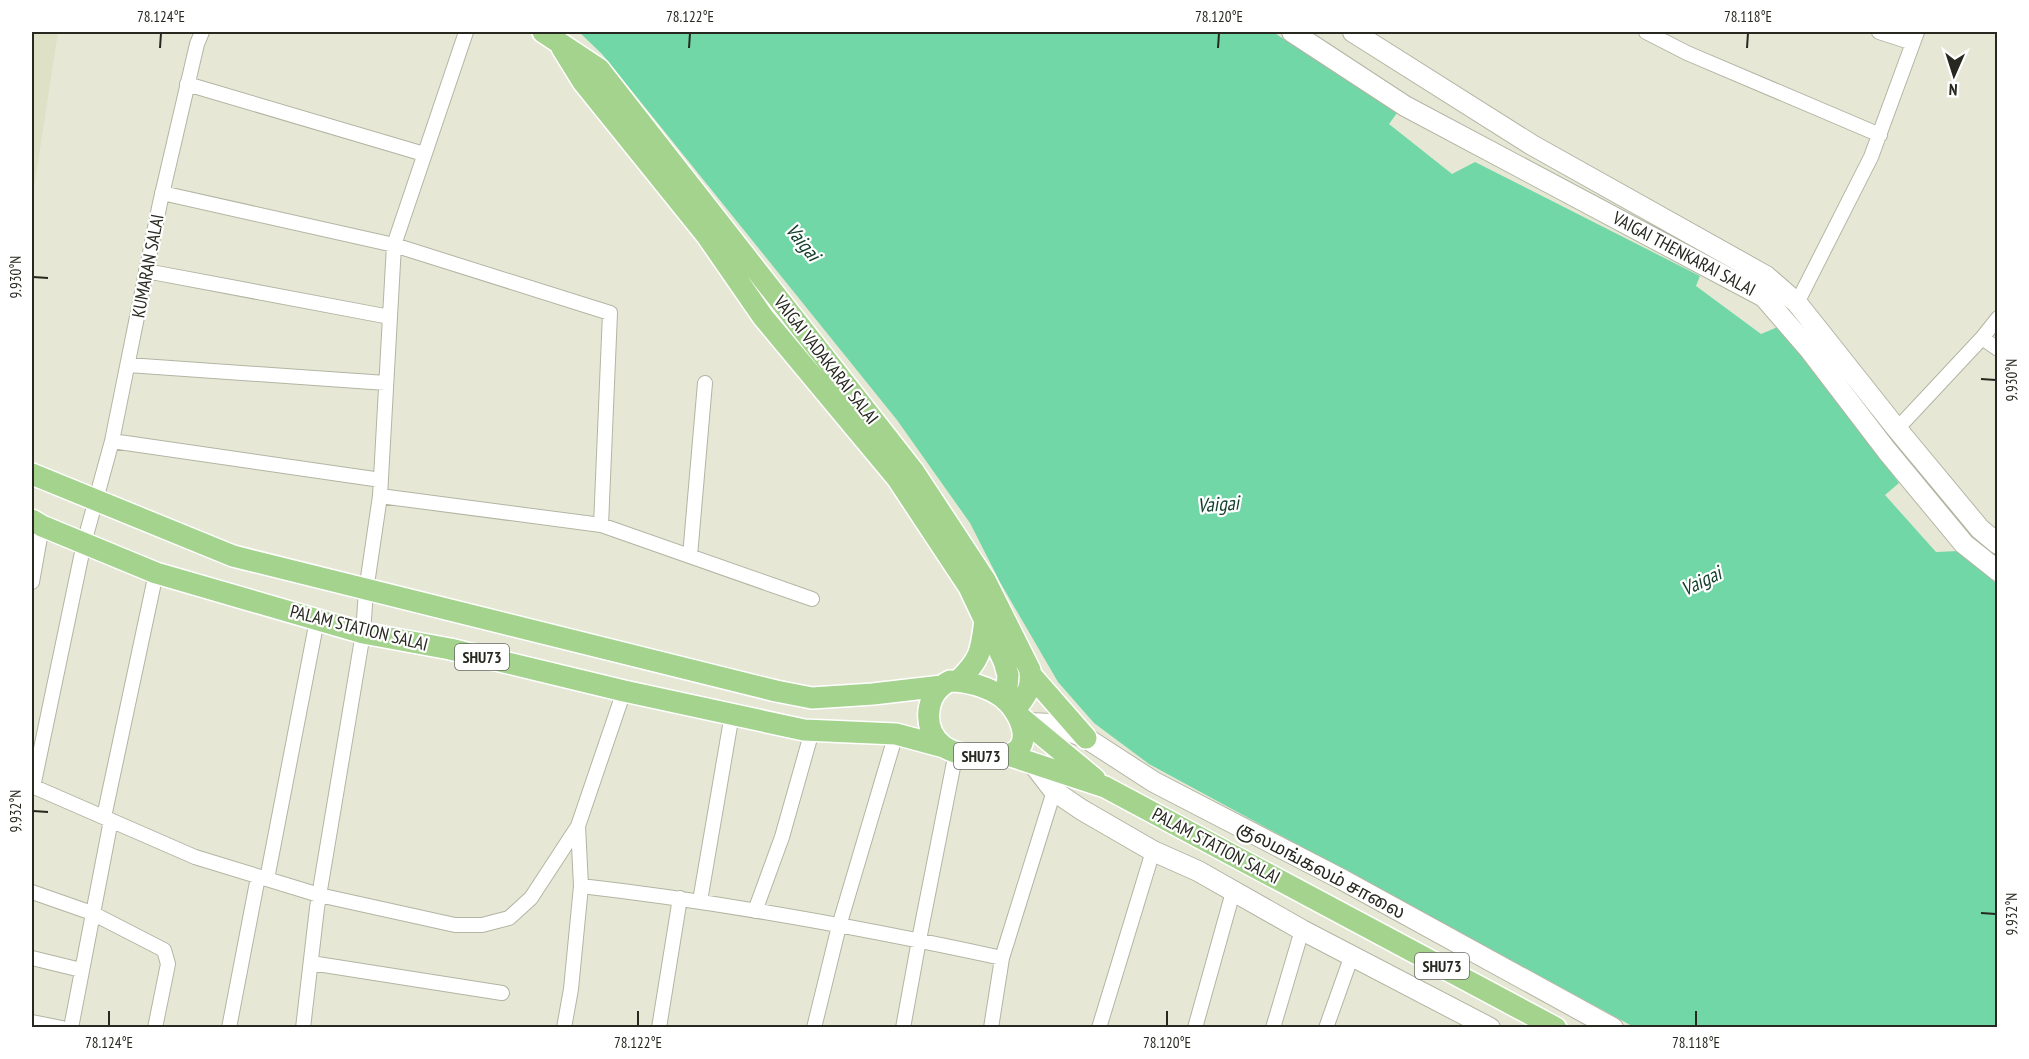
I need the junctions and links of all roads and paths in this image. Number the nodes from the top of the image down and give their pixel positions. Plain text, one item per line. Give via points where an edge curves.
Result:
1 (202, 32) edge
2 (466, 32) edge
3 (1292, 32) edge
4 (1353, 32) edge
5 (1646, 32) edge
6 (1880, 32) edge
7 (551, 37) edge
8 (1915, 37) edge
9 (188, 84) junction
10 (1880, 135) junction
11 (424, 154) junction
12 (162, 193) junction
13 (394, 245) junction
14 (146, 271) junction
15 (1797, 303) junction
16 (390, 317) junction
17 (1998, 318) edge
18 (1982, 338) junction
19 (1998, 349) edge
20 (128, 365) junction
21 (386, 383) junction
22 (705, 383) dead end
23 (1897, 429) junction
24 (112, 441) junction
25 (32, 474) edge
26 (381, 480) junction
27 (380, 496) junction
28 (97, 501) junction
29 (37, 523) edge
30 (601, 525) junction
31 (84, 543) junction
32 (1998, 544) edge
33 (690, 556) junction
34 (1998, 571) edge
35 (156, 573) junction
36 (32, 582) edge
37 (366, 591) junction
38 (812, 599) dead end
39 (317, 620) junction
40 (985, 620) junction
41 (363, 633) junction
42 (1030, 674) junction
43 (950, 683) junction
44 (624, 691) junction
45 (1017, 712) junction
46 (732, 714) junction
47 (812, 730) junction
48 (896, 734) junction
49 (1086, 738) junction
50 (950, 749) junction
51 (1008, 755) junction
52 (1034, 765) junction
53 (32, 787) edge
54 (1105, 787) junction
55 (1054, 791) junction
56 (107, 818) junction
57 (578, 826) junction
58 (1153, 851) junction
59 (263, 878) junction
60 (581, 886) junction
61 (32, 892) edge
62 (1233, 892) junction
63 (319, 895) junction
64 (680, 898) junction
65 (700, 901) junction
66 (754, 911) junction
67 (92, 913) junction
68 (839, 926) junction
69 (1302, 930) junction
70 (919, 940) junction
71 (1352, 956) junction
72 (32, 958) edge
73 (1002, 958) junction
74 (311, 963) junction
75 (81, 970) junction
76 (502, 993) dead end
77 (32, 1022) edge
78 (62, 1028) edge
79 (71, 1028) edge
80 (155, 1028) edge
81 (229, 1028) edge
82 (303, 1028) edge
83 (564, 1028) edge
84 (659, 1028) edge
85 (814, 1028) edge
86 (903, 1028) edge
87 (991, 1028) edge
88 (1100, 1028) edge
89 (1196, 1028) edge
90 (1273, 1028) edge
91 (1326, 1028) edge
92 (1490, 1028) edge
93 (1556, 1028) edge
94 (1613, 1028) edge

1 - 9 street, KUMARAN SALAI
2 - 11 street
3 - 34 street, VAIGAI THENKARAI SALAI via 1405,106 1764,297 1964,544
4 - 15 street, VAIGAI THENKARAI SALAI via 1532,145 1766,276
5 - 10 street
6 - 8 street
7 - 40 main road, VAIGAI VADAKARAI SALAI via 707,236 763,317 897,477 969,587
7 - 42 main road, VAIGAI VADAKARAI SALAI via 599,69 914,472 985,580
8 - 10 street
9 - 11 street
9 - 12 street, KUMARAN SALAI
10 - 15 street
11 - 13 street
12 - 13 street
12 - 14 street, KUMARAN SALAI
13 - 16 street
13 - 30 street via 610,313
14 - 16 street
14 - 20 street, KUMARAN SALAI
15 - 23 street, VAIGAI THENKARAI SALAI
16 - 21 street
17 - 18 street
18 - 19 street
18 - 23 street
20 - 21 street
20 - 24 street, KUMARAN SALAI
21 - 26 street
22 - 33 street
23 - 32 street, VAIGAI THENKARAI SALAI via 1980,530
24 - 26 street
24 - 28 street, KUMARAN SALAI
25 - 28 main road, SHU73
26 - 27 street
27 - 30 street
27 - 37 street
28 - 31 street, KUMARAN SALAI
28 - 37 main road, SHU73 via 233,556
29 - 31 main road, PALAM STATION SALAI / SHU73
29 - 36 street
30 - 33 street
31 - 35 main road, PALAM STATION SALAI / SHU73
31 - 53 street, KUMARAN SALAI
33 - 38 street
35 - 39 main road, PALAM STATION SALAI / SHU73
35 - 56 street
37 - 41 street
37 - 43 main road, SHU73 via 812,698
39 - 41 main road, PALAM STATION SALAI / SHU73
39 - 59 street
40 - 43 main road via 978,657 972,667
40 - 45 main road, VAIGAI VADAKARAI SALAI via 1004,661
41 - 44 main road, PALAM STATION SALAI / SHU73 via 450,649
41 - 63 street
42 - 45 main road via 1032,684
42 - 49 main road, VAIGAI VADAKARAI SALAI
43 - 45 main road, SHU73 via 985,688
43 - 50 main road, SHU73 via 932,699 928,715 932,732
44 - 46 main road, PALAM STATION SALAI / SHU73
44 - 57 street
45 - 49 street, குலமங்கலம் சாலை
45 - 51 main road, SHU73 via 1023,738
45 - 54 main road, PALAM STATION SALAI / SHU73
46 - 47 main road, PALAM STATION SALAI / SHU73
46 - 65 street
47 - 48 main road, PALAM STATION SALAI / SHU73
47 - 66 street via 783,837
48 - 50 main road, PALAM STATION SALAI / SHU73
48 - 68 street
49 - 94 street, குலமங்கலம் சாலை via 1154,782
50 - 51 main road, SHU73 via 987,756
50 - 70 street
51 - 52 main road, PALAM STATION SALAI / SHU73
52 - 54 main road, PALAM STATION SALAI / SHU73
52 - 55 street
53 - 56 street
54 - 93 main road, PALAM STATION SALAI / SHU73
55 - 58 street
55 - 73 street
56 - 59 street via 195,857
56 - 67 street
57 - 60 street
57 - 63 street via 531,898 509,918 482,925 455,925
58 - 62 street
58 - 88 street
59 - 63 street
59 - 81 street
60 - 64 street
60 - 83 street
61 - 67 street
62 - 69 street
62 - 89 street
63 - 74 street
64 - 65 street
64 - 84 street
65 - 66 street
66 - 68 street
67 - 75 street
67 - 80 street via 164,950 168,963
68 - 70 street
68 - 85 street
69 - 71 street
69 - 90 street
70 - 73 street
70 - 86 street
71 - 91 street
71 - 92 street
72 - 75 street
73 - 87 street
74 - 76 street
74 - 82 street
75 - 79 street
77 - 78 street

